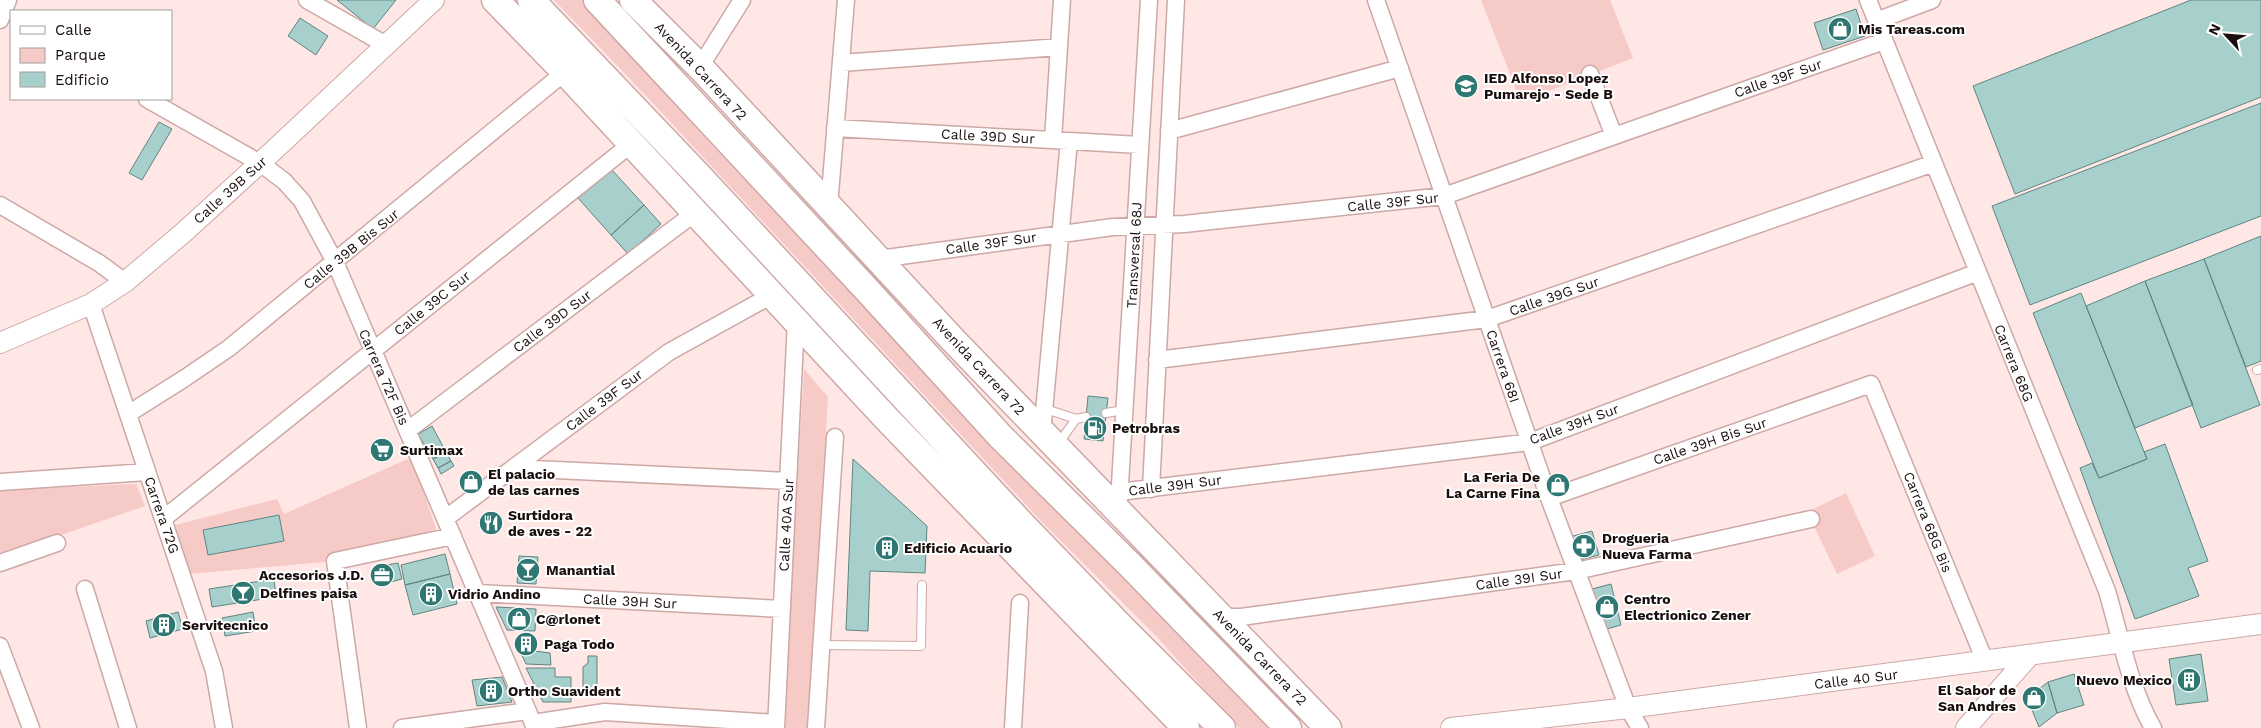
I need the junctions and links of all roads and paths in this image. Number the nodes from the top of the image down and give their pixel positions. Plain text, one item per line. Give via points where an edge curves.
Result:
1 (8, 0) edge
2 (307, 0) edge
3 (434, 0) edge
4 (495, 0) edge
5 (531, 0) edge
6 (596, 0) edge
7 (633, 0) edge
8 (742, 0) edge
9 (846, 0) edge
10 (1062, 0) edge
11 (1149, 0) edge
12 (1176, 0) edge
13 (1376, 0) edge
14 (1868, 0) edge
15 (1932, 0) edge
16 (3, 20) edge
17 (1876, 21) junction
18 (1884, 41) junction
19 (386, 45) junction
20 (1059, 47) junction
21 (841, 63) junction
22 (700, 67) junction
23 (1400, 68) junction
24 (565, 72) junction
25 (1590, 74) dead end
26 (149, 100) edge
27 (836, 128) junction
28 (1169, 131) junction
29 (1614, 136) junction
30 (1061, 140) junction
31 (631, 144) junction
32 (1140, 145) junction
33 (260, 163) junction
34 (1934, 163) junction
35 (697, 174) junction
36 (1444, 196) junction
37 (0, 205) edge
38 (829, 206) junction
39 (696, 212) junction
40 (1164, 225) junction
41 (1135, 226) junction
42 (1060, 234) junction
43 (879, 259) junction
44 (335, 262) junction
45 (1978, 272) junction
46 (126, 282) junction
47 (911, 293) junction
48 (772, 295) junction
49 (91, 304) junction
50 (1487, 319) junction
51 (796, 321) junction
52 (0, 343) edge
53 (372, 351) junction
54 (1157, 360) junction
55 (933, 363) junction
56 (1871, 384) joint
57 (1124, 410) junction
58 (1106, 413) dead end
59 (128, 414) junction
60 (1086, 417) dead end
61 (1076, 419) junction
62 (1047, 429) junction
63 (408, 430) junction
64 (835, 437) dead end
65 (1530, 442) junction
66 (514, 468) junction
67 (147, 472) junction
68 (788, 481) junction
69 (0, 482) edge
70 (1151, 489) junction
71 (1549, 498) junction
72 (1119, 501) junction
73 (446, 518) junction
74 (163, 519) junction
75 (1811, 519) dead end
76 (453, 536) junction
77 (57, 543) dead end
78 (0, 563) edge
79 (1576, 571) junction
80 (922, 584) dead end
81 (85, 589) dead end
82 (478, 593) junction
83 (1020, 603) dead end
84 (782, 609) junction
85 (1223, 617) junction
86 (2261, 624) edge
87 (2122, 642) junction
88 (821, 645) junction
89 (0, 646) edge
90 (2030, 655) junction
91 (1985, 661) junction
92 (1628, 708) junction
93 (532, 721) edge
94 (776, 725) edge
95 (32, 728) edge
96 (128, 728) edge
97 (224, 728) edge
98 (358, 728) edge
99 (402, 728) edge
100 (816, 728) edge
101 (1013, 728) edge
102 (1186, 728) edge
103 (1222, 728) edge
104 (1288, 728) edge
105 (1328, 728) edge
106 (1456, 728) edge
107 (1640, 728) edge
108 (1966, 728) edge
109 (2153, 728) edge

1 - 16 street
2 - 19 street
3 - 19 street, Calle 39B Sur
4 - 24 highway
5 - 35 highway
6 - 55 highway, Avenida Carrera 72
7 - 22 highway, Avenida Carrera 72
8 - 22 street
9 - 21 street
10 - 20 street
11 - 32 street, Transversal 68J
12 - 28 street, Transversal 68J
13 - 23 street, Carrera 68I
14 - 17 street, Carrera 68G
15 - 17 street
17 - 18 street, Carrera 68G
18 - 29 street, Calle 39F Sur
18 - 34 street, Carrera 68G
19 - 33 street, Calle 39B Sur
20 - 21 street
20 - 30 street
21 - 27 street
22 - 38 highway, Avenida Carrera 72
23 - 28 street
23 - 36 street, Carrera 68I
24 - 31 highway
24 - 44 street, Calle 39B Bis Sur
25 - 29 street
26 - 33 street, Carrera 72F Bis
27 - 30 street, Calle 39D Sur
27 - 38 street
28 - 40 street, Transversal 68J
29 - 36 street, Calle 39F Sur
30 - 32 street, Calle 39D Sur
30 - 42 street
31 - 35 highway
31 - 39 highway
31 - 53 street, Calle 39C Sur
32 - 41 street, Transversal 68J
33 - 44 street, Carrera 72F Bis via 284,181 302,201
33 - 46 street, Calle 39B Sur
34 - 45 street, Carrera 68G
34 - 50 street, Calle 39G Sur
35 - 103 highway via 1018,520
36 - 40 street, Calle 39F Sur
36 - 50 street, Carrera 68I
37 - 46 street
38 - 43 highway, Avenida Carrera 72
39 - 48 highway
39 - 63 street, Calle 39D Sur
40 - 41 street, Calle 39F Sur
40 - 54 street, Transversal 68J
41 - 42 street, Calle 39F Sur
41 - 57 street, Transversal 68J
42 - 43 street, Calle 39F Sur
42 - 62 street
43 - 47 highway, Avenida Carrera 72
44 - 53 street, Carrera 72F Bis
44 - 59 street, Calle 39B Bis Sur via 229,348
45 - 65 street, Calle 39H Sur
45 - 87 street, Carrera 68G via 2107,591
46 - 49 street, Calle 39B Sur
47 - 55 highway
47 - 62 highway, Avenida Carrera 72 via 954,340
48 - 51 highway
48 - 66 street, Calle 39F Sur via 669,352
49 - 52 street, Calle 39B Sur
49 - 59 street, Carrera 72G
50 - 54 street, Calle 39G Sur
50 - 65 street, Carrera 68I
51 - 68 street, Calle 40A Sur
51 - 102 highway
53 - 63 street, Carrera 72F Bis
53 - 74 street, Calle 39C Sur
54 - 70 street, Transversal 68J
55 - 104 highway, Avenida Carrera 72 via 1032,470 1130,565
56 - 71 street, Calle 39H Bis Sur
56 - 91 street, Carrera 68G Bis
57 - 58 lane
57 - 72 street, Transversal 68J
59 - 67 street, Carrera 72G
60 - 61 lane
61 - 62 lane
61 - 62 lane
62 - 72 highway, Avenida Carrera 72
63 - 73 street, Carrera 72F Bis
64 - 88 street
65 - 70 street, Calle 39H Sur
65 - 71 street, Carrera 68I
66 - 68 street
66 - 73 street, Calle 39F Sur
67 - 69 street
67 - 74 street, Carrera 72G
68 - 84 street, Calle 40A Sur
70 - 72 street, Calle 39H Sur
71 - 79 street, Carrera 68I
72 - 85 highway, Avenida Carrera 72
73 - 76 street, Carrera 72F Bis
74 - 97 street, Carrera 72G via 214,671
75 - 79 street, Calle 39I Sur
76 - 82 street, Carrera 72F Bis
76 - 98 street via 335,561
77 - 78 street
79 - 85 street, Calle 39I Sur
79 - 92 street, Carrera 68I
80 - 88 lane via 921,646
81 - 96 street
82 - 84 street, Calle 39H Sur
82 - 93 street, Carrera 72F Bis
83 - 101 street
84 - 94 street, Calle 40A Sur
85 - 105 highway, Avenida Carrera 72
86 - 87 street, Calle 40 Sur
87 - 90 street, Calle 40 Sur
87 - 109 street, Carrera 68G via 2140,702
88 - 100 street
89 - 95 street
90 - 91 street, Calle 40 Sur
90 - 108 street
91 - 92 street, Calle 40 Sur
92 - 106 street, Calle 40 Sur
92 - 107 street, Carrera 68I
93 - 94 street via 605,712
93 - 99 street

